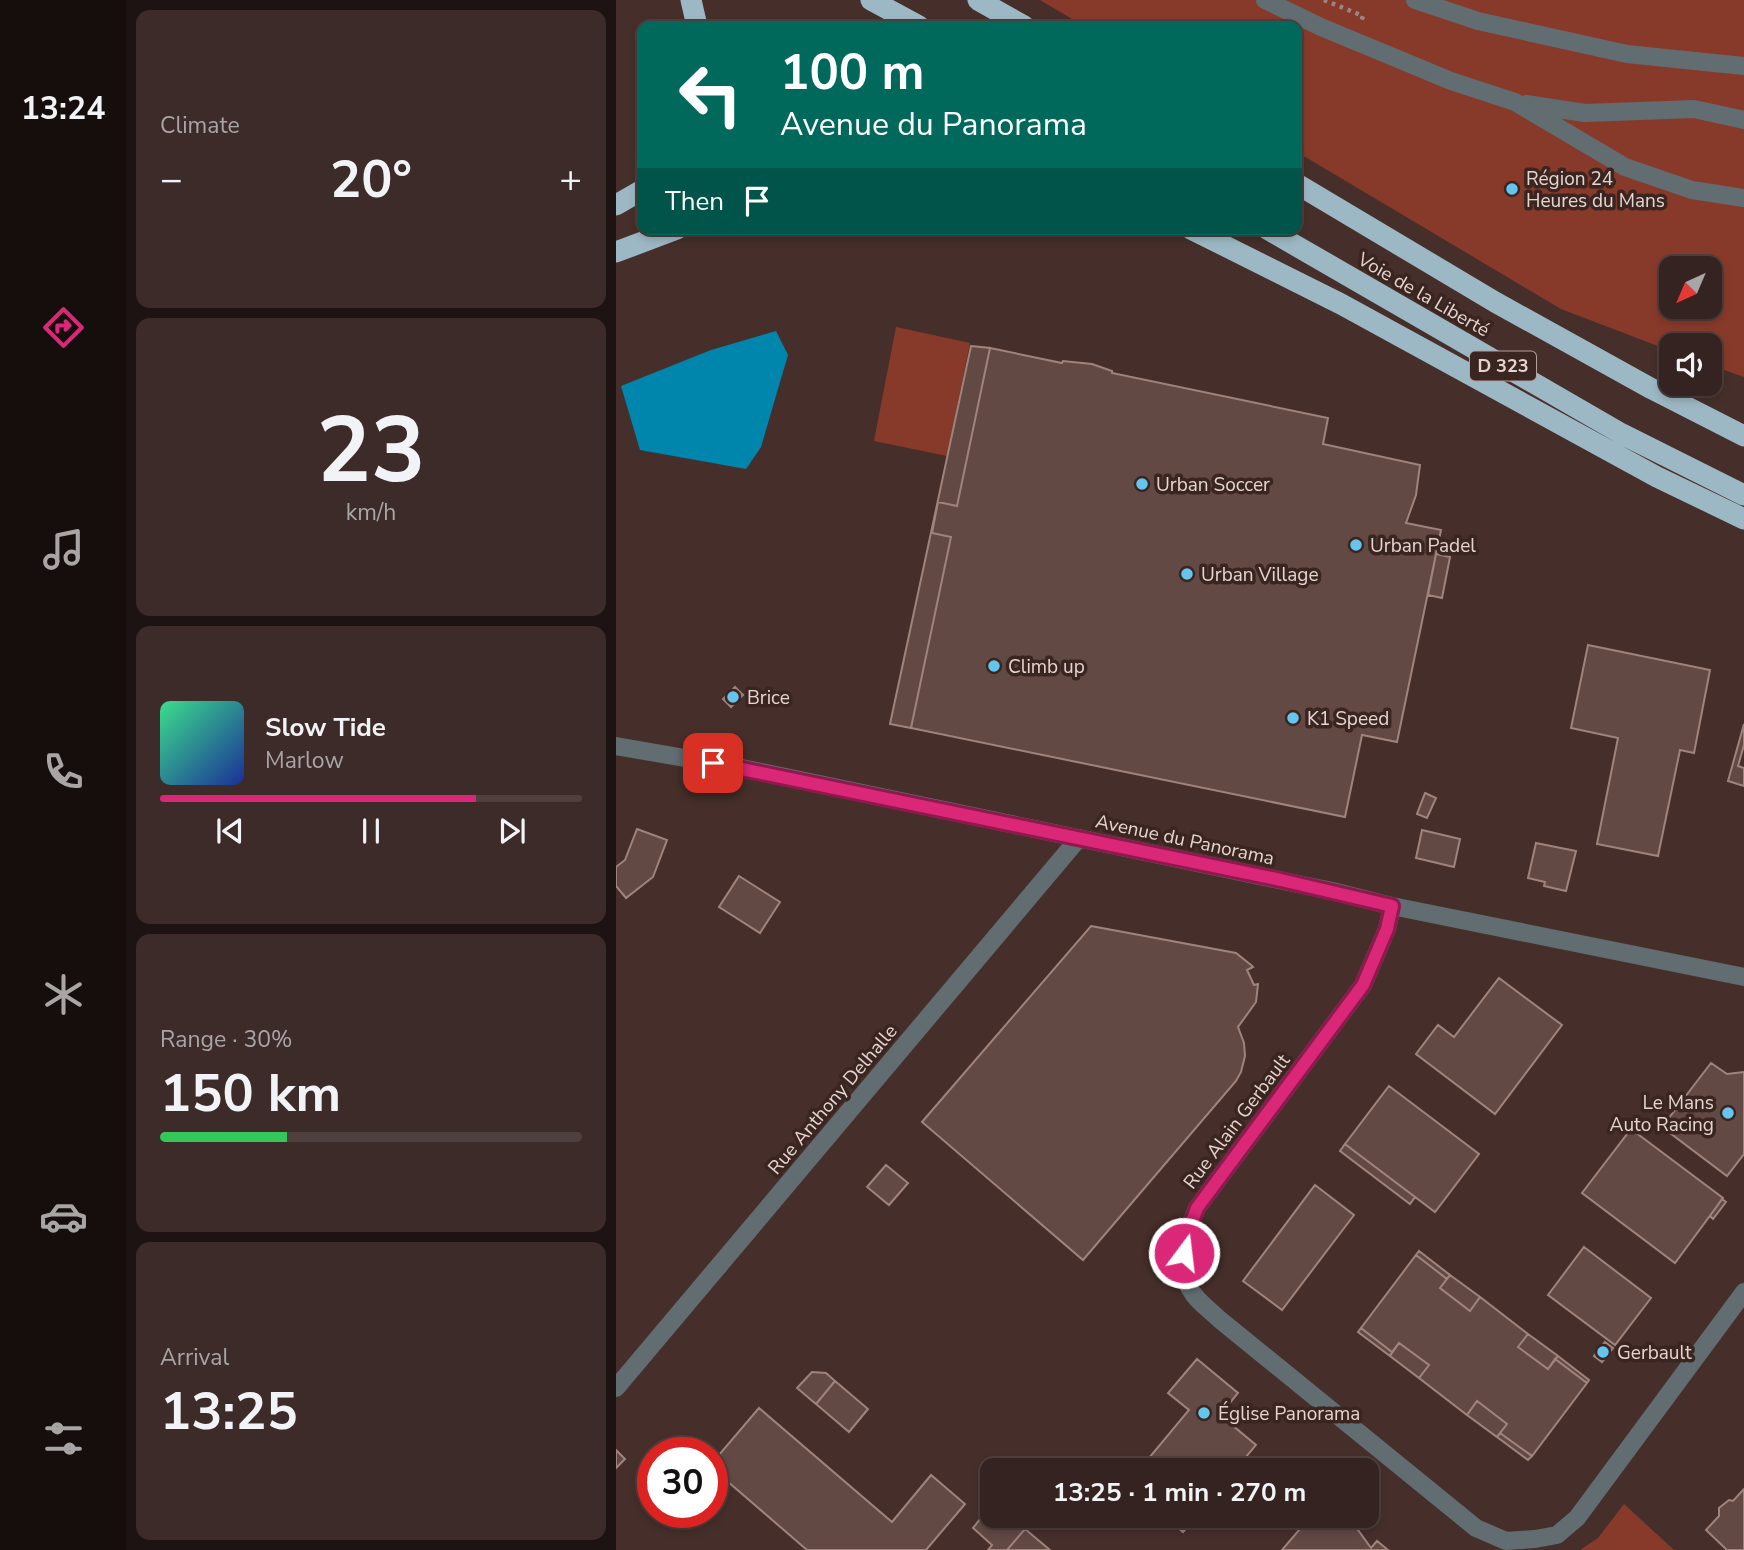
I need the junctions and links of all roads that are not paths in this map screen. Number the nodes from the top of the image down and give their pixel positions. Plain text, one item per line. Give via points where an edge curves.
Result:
1 (691, 0) edge
2 (871, 0) edge
3 (978, 0) edge
4 (1265, 0) edge
5 (1415, 0) edge
6 (696, 21) edge
7 (910, 21) edge
8 (1015, 21) edge
9 (1744, 65) edge
10 (1516, 102) junction
11 (1744, 120) edge
12 (1302, 187) edge
13 (637, 193) edge
14 (1744, 198) edge
15 (616, 205) edge
16 (661, 235) edge
17 (1203, 235) edge
18 (1277, 235) edge
19 (616, 252) edge
20 (1744, 436) edge
21 (1744, 495) edge
22 (1744, 519) edge
23 (616, 746) edge
24 (1079, 838) junction
25 (1392, 906) junction
26 (1744, 976) edge
27 (1744, 1292) edge
28 (616, 1388) edge

1 - 6 highway
2 - 7 highway
3 - 8 highway
4 - 10 street via 1451,81
5 - 9 street via 1478,21 1627,54
10 - 11 street via 1585,113 1694,109
10 - 14 street via 1625,167 1692,190
12 - 20 highway, Voie de la Liberté / D 323 via 1495,302
13 - 15 highway
16 - 19 highway
17 - 22 highway via 1341,304 1657,478
18 - 21 highway, Voie de la Liberté / D 323 via 1622,434
23 - 24 street, Avenue du Panorama
24 - 25 street, Avenue du Panorama
24 - 28 street, Rue Anthony Delhalle
25 - 26 street, Avenue du Panorama
25 - 27 street, Rue Alain Gerbault via 1363,985 1197,1208 1182,1268 1191,1292 1476,1528 1506,1541 1557,1535 1577,1518

